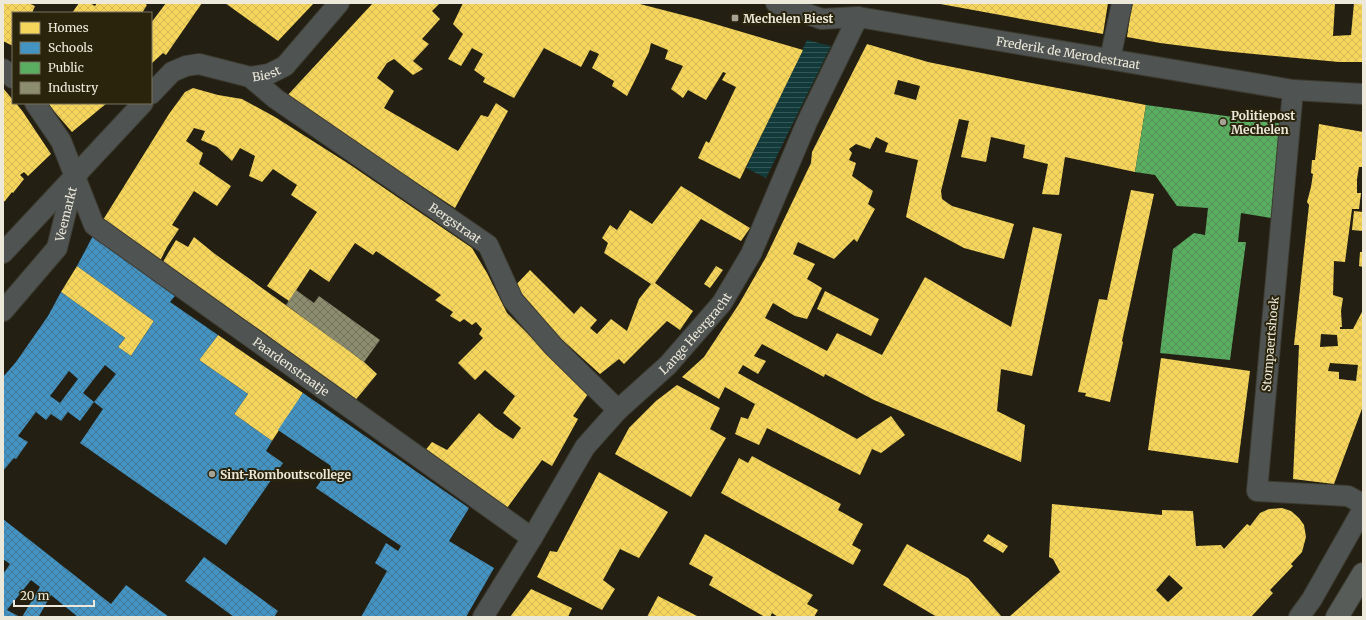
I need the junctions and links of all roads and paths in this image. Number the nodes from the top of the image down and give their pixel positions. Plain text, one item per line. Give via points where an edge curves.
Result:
1 (339, 3) edge
2 (776, 3) edge
3 (1122, 3) edge
4 (825, 11) edge
5 (858, 17) junction
6 (1110, 59) junction
7 (3, 69) edge
8 (12, 77) edge
9 (250, 77) junction
10 (1293, 90) junction
11 (152, 93) edge
12 (1363, 94) edge
13 (36, 104) edge
14 (141, 104) edge
15 (75, 177) junction
16 (3, 253) edge
17 (3, 311) edge
18 (618, 410) junction
19 (1363, 504) edge
20 (1363, 509) edge
21 (532, 538) junction
22 (1363, 574) edge
23 (484, 617) edge
24 (1298, 617) edge
25 (1337, 617) edge

1 - 9 street, Biest via 285,66 270,74
2 - 4 street, Frederik de Merodestraat
3 - 6 street
4 - 5 street, Frederik de Merodestraat
5 - 6 street, Frederik de Merodestraat
5 - 18 street, Lange Heergracht via 807,122 751,254 722,303 668,365
6 - 10 street, Frederik de Merodestraat
7 - 8 street
9 - 11 street, Biest via 199,64 186,66 172,72
9 - 18 street, Bergstraat via 276,99 488,245 513,300 554,347
10 - 12 street, Frederik de Merodestraat
10 - 19 street, Stompaertshoek via 1257,491 1348,496
13 - 15 street, Paardenstraatje via 61,141
14 - 15 street
15 - 16 street, Veemarkt
15 - 17 street, Veemarkt via 57,248
15 - 21 street, Paardenstraatje via 94,225
18 - 21 street, Lange Heergracht via 585,447
20 - 24 street via 1312,599
21 - 23 street, Lange Heergracht
22 - 25 main road

